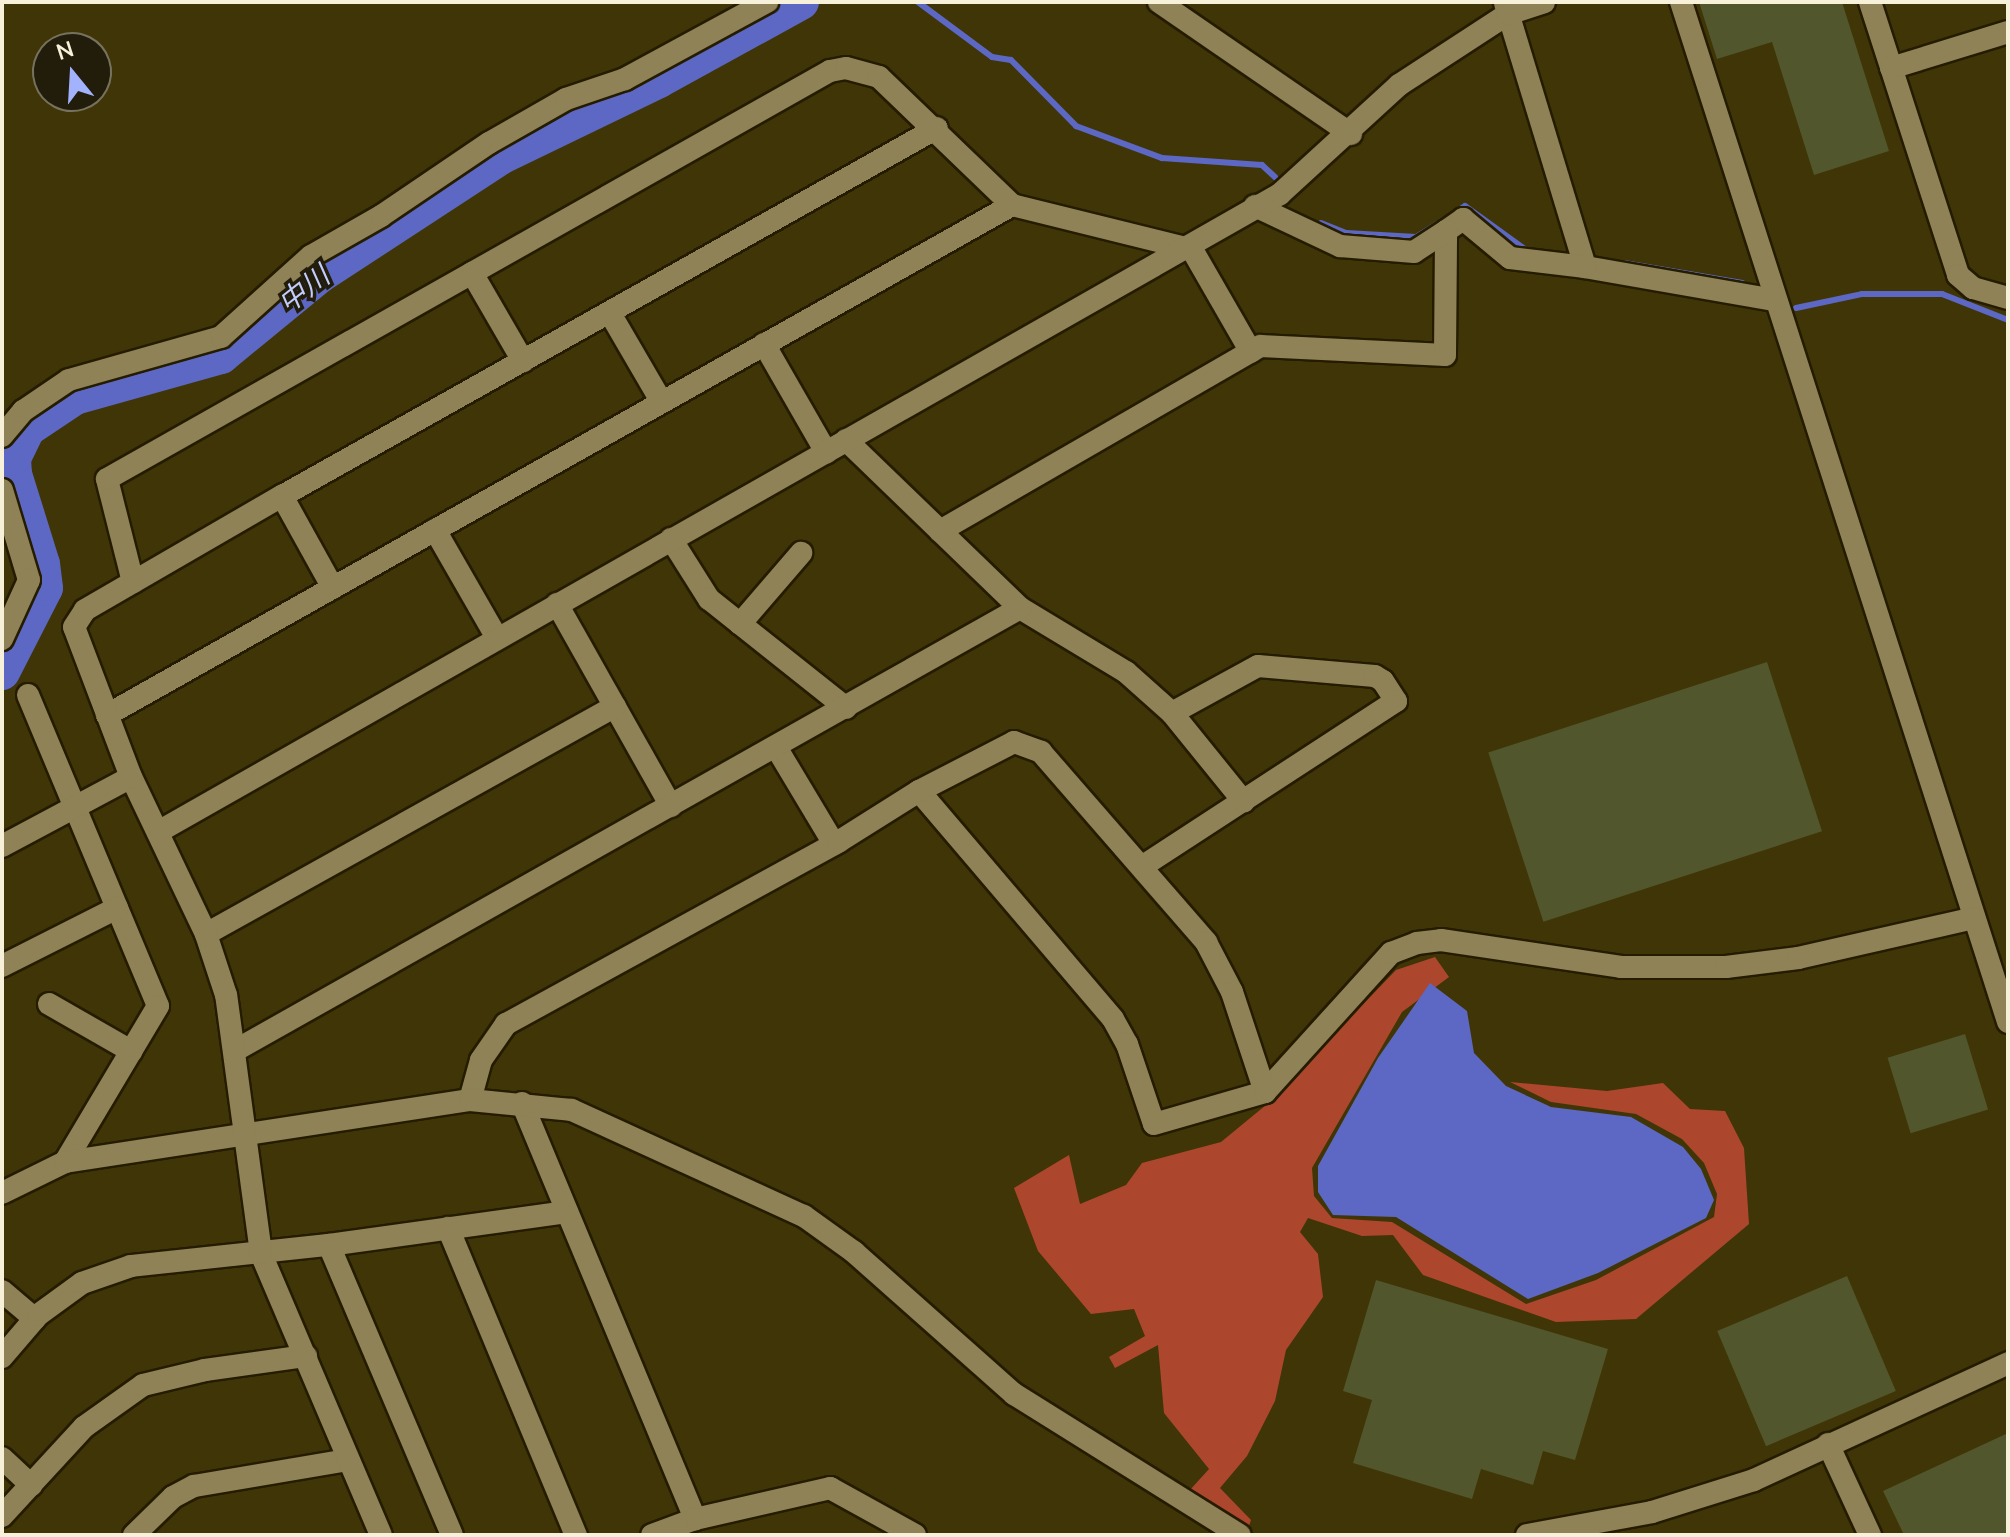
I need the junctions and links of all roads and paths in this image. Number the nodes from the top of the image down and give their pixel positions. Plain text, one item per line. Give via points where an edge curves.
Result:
1 (767, 2) edge
2 (1159, 2) edge
3 (1544, 2) edge
4 (1681, 2) edge
5 (1870, 2) edge
6 (1506, 8) edge
7 (2008, 32) edge
8 (1891, 68) junction
9 (937, 128) junction
10 (1351, 134) junction
11 (1012, 205) junction
12 (1255, 206) junction
13 (1446, 231) junction
14 (1188, 247) junction
15 (1585, 267) junction
16 (472, 273) junction
17 (2008, 298) edge
18 (1774, 300) junction
19 (611, 315) junction
20 (764, 344) junction
21 (1251, 352) junction
22 (523, 361) junction
23 (661, 401) junction
24 (2, 436) edge
25 (846, 440) junction
26 (826, 452) junction
27 (2, 490) edge
28 (282, 496) junction
29 (435, 530) junction
30 (940, 531) junction
31 (671, 539) junction
32 (801, 553) dead end
33 (133, 582) junction
34 (333, 588) junction
35 (557, 604) junction
36 (1020, 608) junction
37 (740, 624) junction
38 (497, 638) junction
39 (2, 639) edge
40 (28, 695) dead end
41 (615, 706) junction
42 (846, 708) junction
43 (1172, 713) junction
44 (107, 715) junction
45 (776, 747) junction
46 (131, 777) junction
47 (919, 791) junction
48 (1244, 802) junction
49 (77, 806) junction
50 (671, 806) junction
51 (158, 832) junction
52 (834, 844) junction
53 (2, 846) edge
54 (1144, 865) junction
55 (117, 908) junction
56 (1974, 918) junction
57 (206, 934) junction
58 (2, 966) edge
59 (49, 1004) dead end
60 (2008, 1022) edge
61 (236, 1050) junction
62 (131, 1051) junction
63 (1265, 1092) junction
64 (470, 1100) junction
65 (522, 1103) junction
66 (247, 1133) junction
67 (65, 1162) junction
68 (2, 1193) edge
69 (567, 1212) junction
70 (448, 1228) junction
71 (329, 1245) junction
72 (261, 1253) junction
73 (2, 1291) edge
74 (35, 1319) junction
75 (306, 1356) junction
76 (2, 1357) edge
77 (2008, 1363) edge
78 (1828, 1444) junction
79 (2, 1458) edge
80 (348, 1460) junction
81 (31, 1485) junction
82 (2, 1516) edge
83 (695, 1519) junction
84 (1563, 1532) edge
85 (134, 1535) edge
86 (381, 1535) edge
87 (452, 1535) edge
88 (576, 1535) edge
89 (652, 1535) edge
90 (915, 1535) edge
91 (1240, 1535) edge
92 (1527, 1535) edge
93 (1870, 1535) edge

1 - 24 street via 625,79 566,99 489,143 311,256 221,337 69,380 23,411
2 - 10 street
3 - 6 street
4 - 18 street
5 - 8 street
6 - 10 street via 1399,85
6 - 15 street
7 - 8 street
8 - 17 street via 1958,275 1973,288
9 - 11 street
9 - 16 street via 879,77 846,68 830,71
9 - 19 street
10 - 12 street via 1280,194
11 - 14 street
11 - 20 street
12 - 13 street via 1340,246 1414,252
12 - 14 street
13 - 15 street via 1463,219 1510,258
13 - 21 street via 1445,355 1261,346
14 - 21 street
14 - 25 street
15 - 18 street
16 - 22 street
16 - 33 street via 107,479
18 - 56 street
19 - 22 street
19 - 23 street
20 - 23 street
20 - 26 street
21 - 30 street
22 - 28 street
23 - 29 street
25 - 26 street
25 - 30 street
26 - 31 street
27 - 39 street via 29,580
28 - 33 street
28 - 34 street
29 - 34 street
29 - 38 street
30 - 36 street
31 - 35 street
31 - 37 street via 709,599
32 - 37 street
33 - 44 street via 85,610 74,627
34 - 44 street
35 - 38 street
35 - 41 street
36 - 42 street
36 - 43 street via 1126,672
37 - 42 street
38 - 51 street
40 - 49 street
41 - 50 street
41 - 57 street
42 - 45 street
43 - 48 street
43 - 48 street via 1258,666 1375,676 1383,681 1396,701
44 - 46 street
45 - 50 street
45 - 52 street
46 - 49 street
46 - 51 street
47 - 52 street
47 - 54 street via 1005,745 1025,745 1041,752
47 - 63 street via 1113,1019 1154,1124
48 - 54 street
49 - 53 street
49 - 55 street
50 - 61 street
51 - 57 street
52 - 64 street via 506,1024 481,1060
54 - 63 street via 1220,964
55 - 58 street
55 - 62 street via 158,1006
56 - 60 street
56 - 63 street via 1798,958 1726,967 1621,967 1441,940 1417,943 1391,953
57 - 61 street via 226,995
59 - 62 street
61 - 66 street
62 - 67 street
64 - 65 street
64 - 66 street
65 - 69 street
65 - 91 street via 572,1110 804,1216 854,1252 1014,1394
66 - 67 street
66 - 72 street
67 - 68 street
69 - 70 street
69 - 83 street
70 - 71 street
70 - 88 street
71 - 72 street
71 - 87 street
72 - 74 street via 131,1266 82,1283
72 - 75 street
73 - 74 street
74 - 76 street
75 - 80 street
75 - 81 street via 143,1385 84,1427
77 - 78 street
78 - 84 street via 1754,1480 1693,1501
78 - 93 street
79 - 81 street
80 - 85 street via 194,1486 173,1497
80 - 86 street
81 - 82 street
83 - 89 street
83 - 90 street via 830,1488
84 - 92 street

